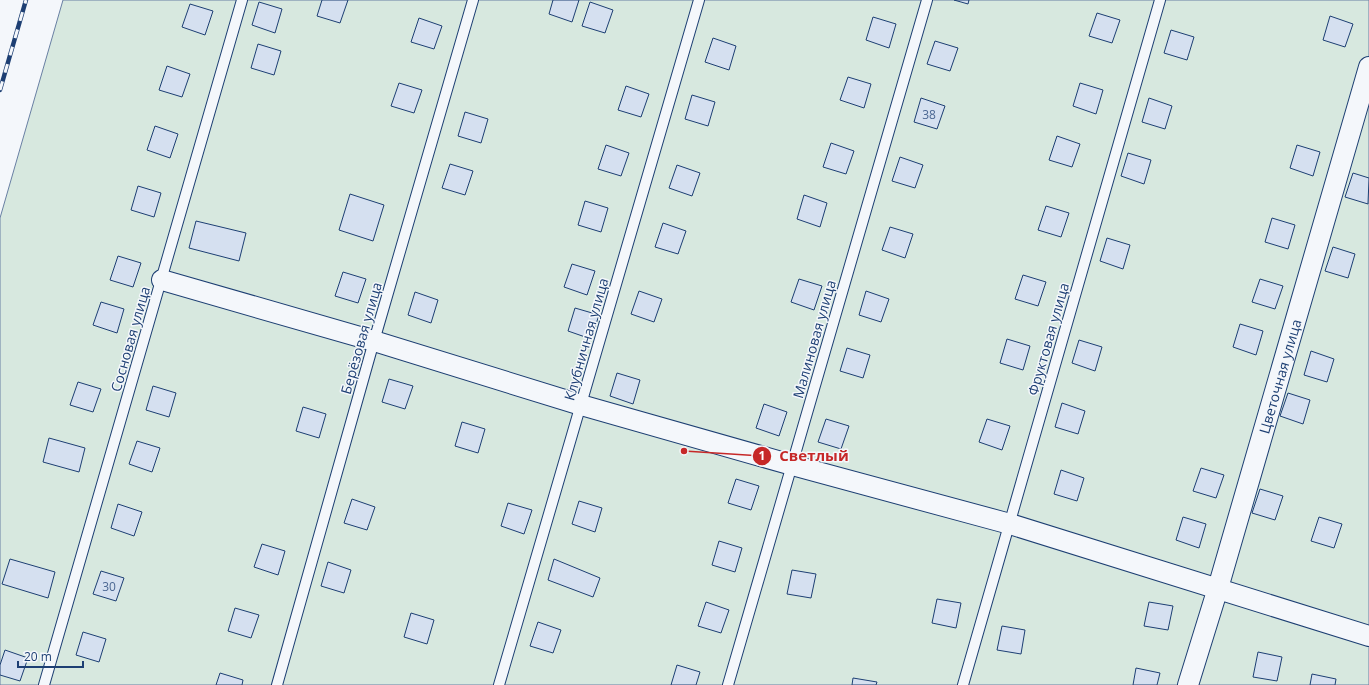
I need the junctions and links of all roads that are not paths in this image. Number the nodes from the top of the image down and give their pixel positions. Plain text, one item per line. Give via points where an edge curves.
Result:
1 (242, 0) edge
2 (473, 0) edge
3 (699, 0) edge
4 (927, 0) edge
5 (1160, 0) edge
6 (1369, 67) edge
7 (162, 280) junction
8 (374, 342) junction
9 (581, 405) junction
10 (792, 465) junction
11 (1010, 524) junction
12 (1218, 588) junction
13 (1369, 636) edge
14 (44, 685) edge
15 (277, 685) edge
16 (499, 685) edge
17 (728, 685) edge
18 (963, 685) edge
19 (1188, 685) edge

1 - 7 lane, Сосновая улица
2 - 8 lane, Берёзовая улица
3 - 9 lane, Клубничная улица
4 - 10 lane, Малиновая улица
5 - 11 lane, Фруктовая улица
6 - 12 street, Цветочная улица
7 - 8 street
7 - 14 lane, Сосновая улица
8 - 9 street
8 - 15 lane, Берёзовая улица
9 - 10 street
9 - 16 lane, Клубничная улица
10 - 11 street
10 - 17 lane, Малиновая улица
11 - 12 street
11 - 18 lane, Фруктовая улица
12 - 13 street
12 - 19 street, Цветочная улица

